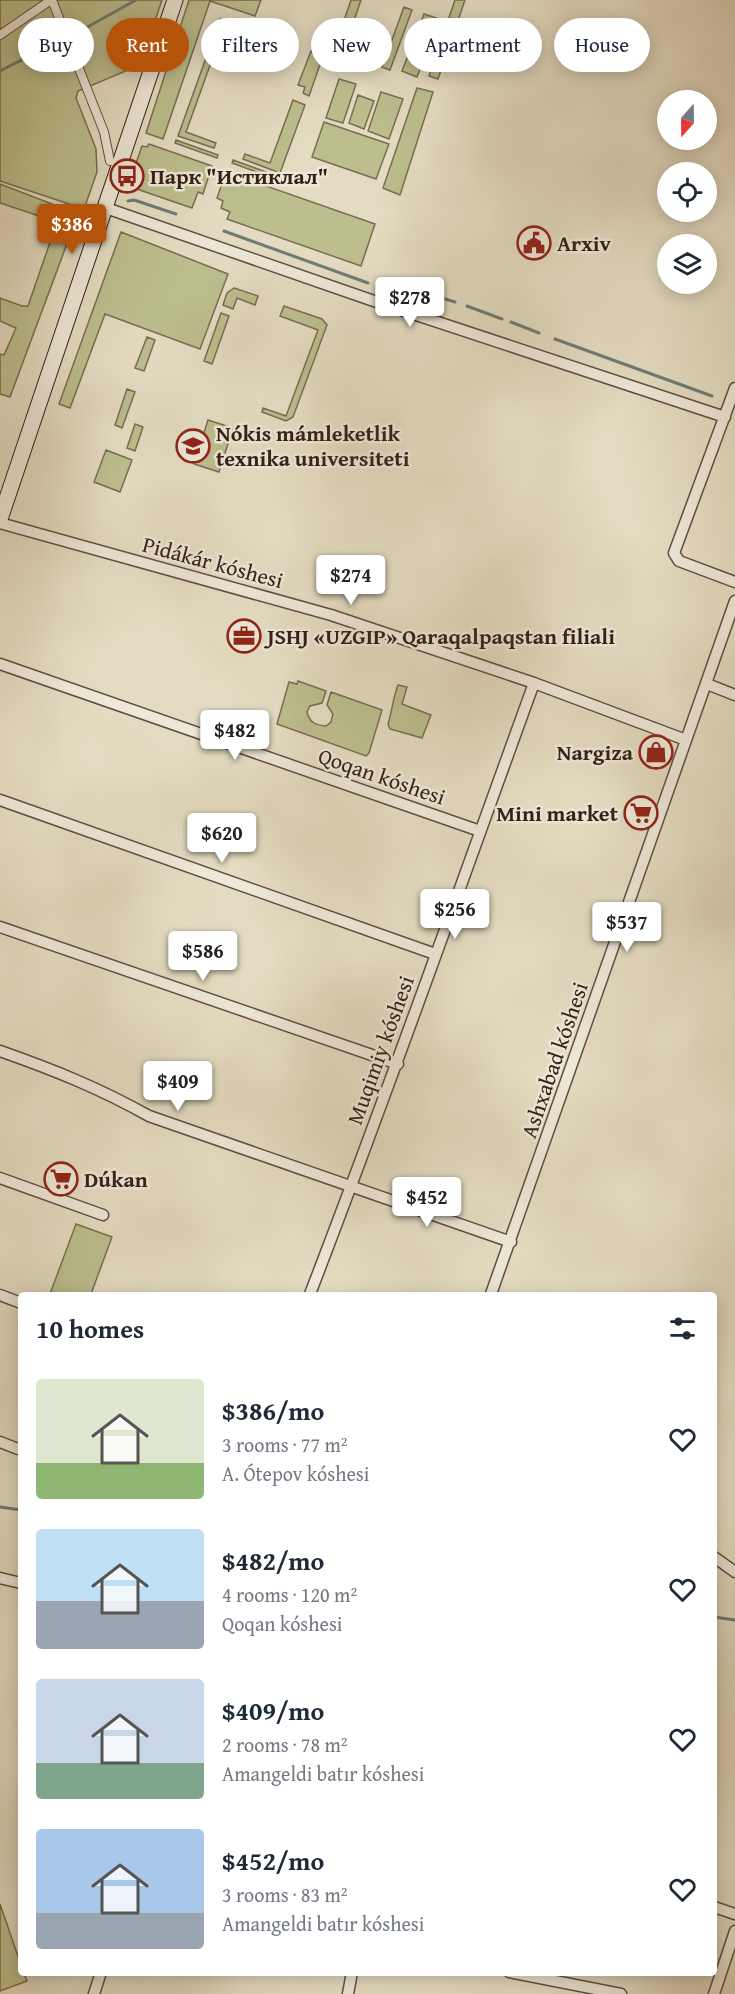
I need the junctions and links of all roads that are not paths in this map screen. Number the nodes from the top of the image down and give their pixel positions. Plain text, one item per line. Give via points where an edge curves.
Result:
1 (52, 0) edge
2 (176, 0) edge
3 (0, 35) edge
4 (110, 161) dead end
5 (106, 208) junction
6 (735, 388) edge
7 (725, 417) junction
8 (0, 521) edge
9 (735, 582) edge
10 (735, 601) edge
11 (0, 664) edge
12 (534, 683) junction
13 (707, 684) junction
14 (735, 694) edge
15 (686, 740) junction
16 (0, 800) edge
17 (480, 831) junction
18 (0, 927) edge
19 (435, 954) junction
20 (0, 1052) edge
21 (398, 1064) junction
22 (0, 1178) edge
23 (351, 1188) junction
24 (103, 1215) dead end
25 (511, 1242) junction
26 (311, 1292) edge
27 (492, 1292) edge
28 (0, 1295) edge
29 (18, 1302) edge
30 (0, 1442) edge
31 (18, 1449) dead end
32 (717, 1559) edge
33 (735, 1572) edge
34 (0, 1578) edge
35 (18, 1582) edge
36 (717, 1907) edge
37 (735, 1914) edge
38 (735, 1931) edge
39 (100, 1976) edge
40 (351, 1976) edge
41 (529, 1976) edge
42 (94, 1994) edge
43 (348, 1994) edge
44 (621, 1994) edge
45 (714, 1994) edge

1 - 3 street
1 - 4 street via 104,132
2 - 5 main road
5 - 7 street
5 - 8 main road
6 - 7 street
7 - 9 street via 674,553 679,561
8 - 12 street, Pidákár kóshesi via 331,615
10 - 13 street, Ashxabad kóshesi
11 - 17 street, Qoqan kóshesi
12 - 15 street, Pidákár kóshesi
12 - 17 street, Muqimiy kóshesi
13 - 14 street
13 - 15 street, Ashxabad kóshesi
15 - 25 street, Ashxabad kóshesi
16 - 19 street
17 - 19 street, Muqimiy kóshesi
18 - 21 street
19 - 21 street, Muqimiy kóshesi
20 - 23 street via 56,1070 149,1116
21 - 23 street, Muqimiy kóshesi
22 - 24 street
23 - 25 street
23 - 26 street, Muqimiy kóshesi
25 - 27 street, Ashxabad kóshesi
28 - 29 street
30 - 31 street
32 - 33 street
34 - 35 street
36 - 37 street
38 - 45 street
39 - 42 street
40 - 43 street
41 - 44 street

